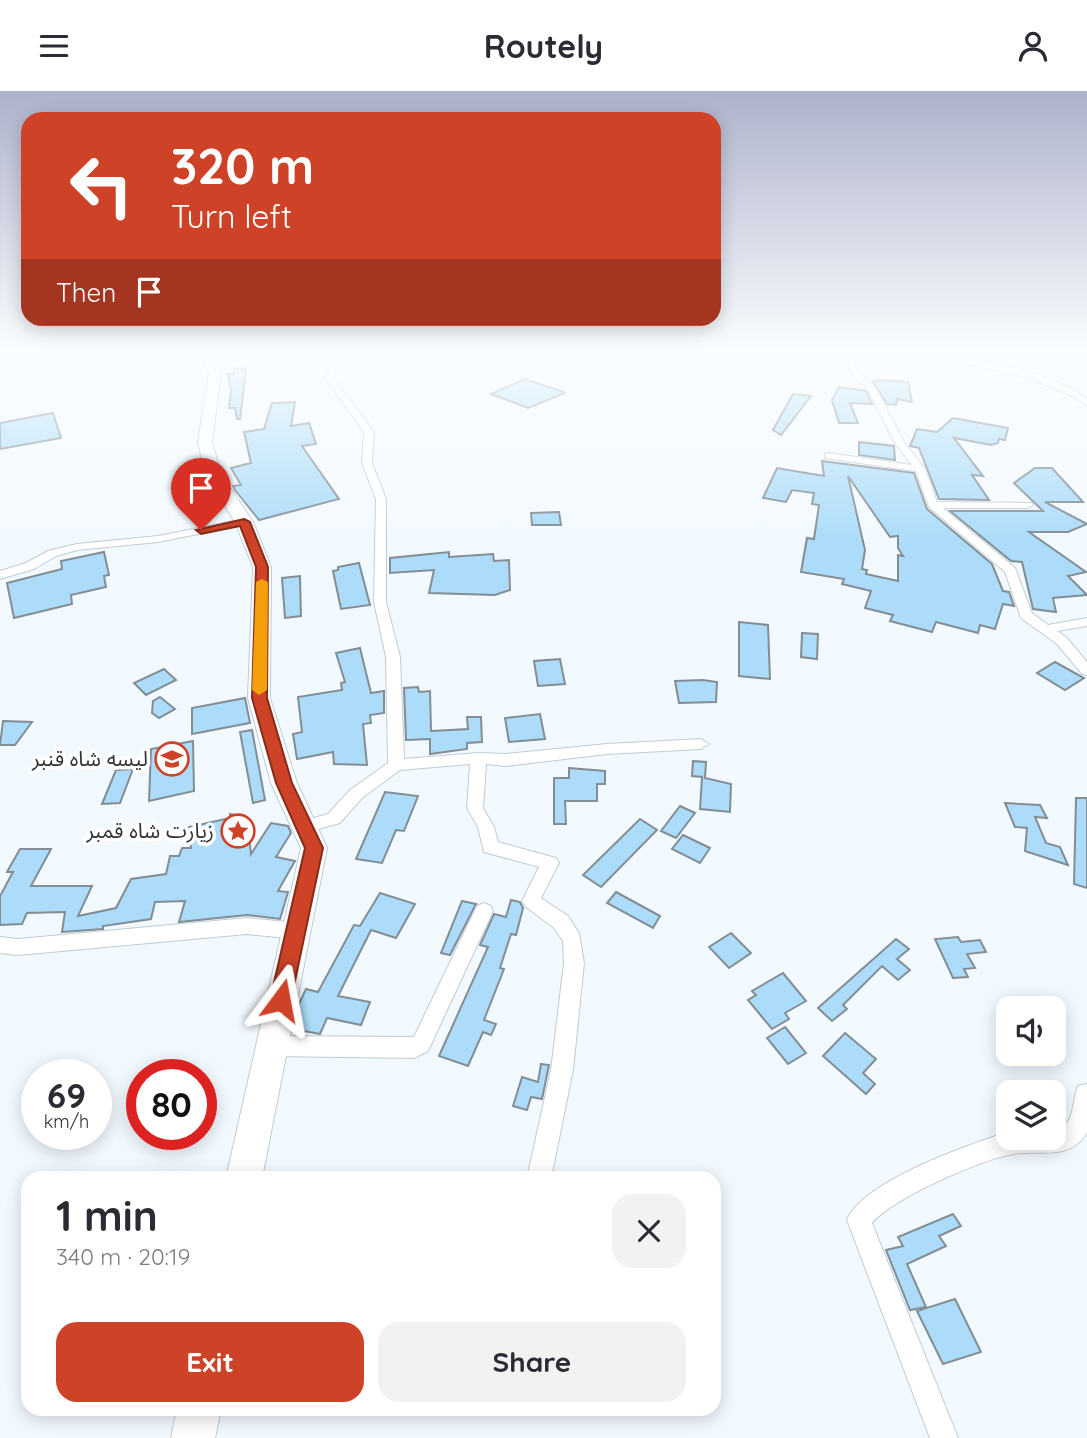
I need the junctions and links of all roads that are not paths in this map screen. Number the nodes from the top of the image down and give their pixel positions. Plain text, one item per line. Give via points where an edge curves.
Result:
1 (210, 415) edge
2 (356, 415) edge
3 (885, 415) edge
4 (828, 456) dead end
5 (920, 469) junction
6 (933, 505) junction
7 (1028, 505) dead end
8 (244, 522) junction
9 (0, 575) edge
10 (1087, 622) edge
11 (1045, 629) junction
12 (1087, 671) edge
13 (701, 744) dead end
14 (478, 758) junction
15 (396, 765) junction
16 (305, 827) junction
17 (484, 911) dead end
18 (297, 931) junction
19 (0, 945) edge
20 (270, 1046) junction
21 (1086, 1094) edge
22 (245, 1171) edge
23 (540, 1171) edge
24 (198, 1416) edge
25 (194, 1438) edge
26 (944, 1438) edge

1 - 8 highway via 205,442 213,474
2 - 15 street via 369,432 367,463 381,499 380,602 393,657
3 - 5 street
4 - 5 street
5 - 6 street
6 - 7 street
6 - 11 street via 1011,572 1026,615
8 - 9 street via 77,547
8 - 16 highway via 262,567 259,698 284,783
10 - 11 street
11 - 12 street via 1062,641
13 - 14 street via 506,761
14 - 15 street
14 - 23 street via 475,808 490,847 550,863 531,901 561,922 572,939 575,963 562,1070
15 - 16 street via 356,794 334,819
16 - 18 highway via 314,848
17 - 20 street via 421,1044 414,1048
18 - 19 street via 247,926
18 - 20 highway
20 - 22 highway
21 - 26 street via 1083,1122 1068,1139 1000,1147 906,1186 863,1211 859,1220
24 - 25 highway

